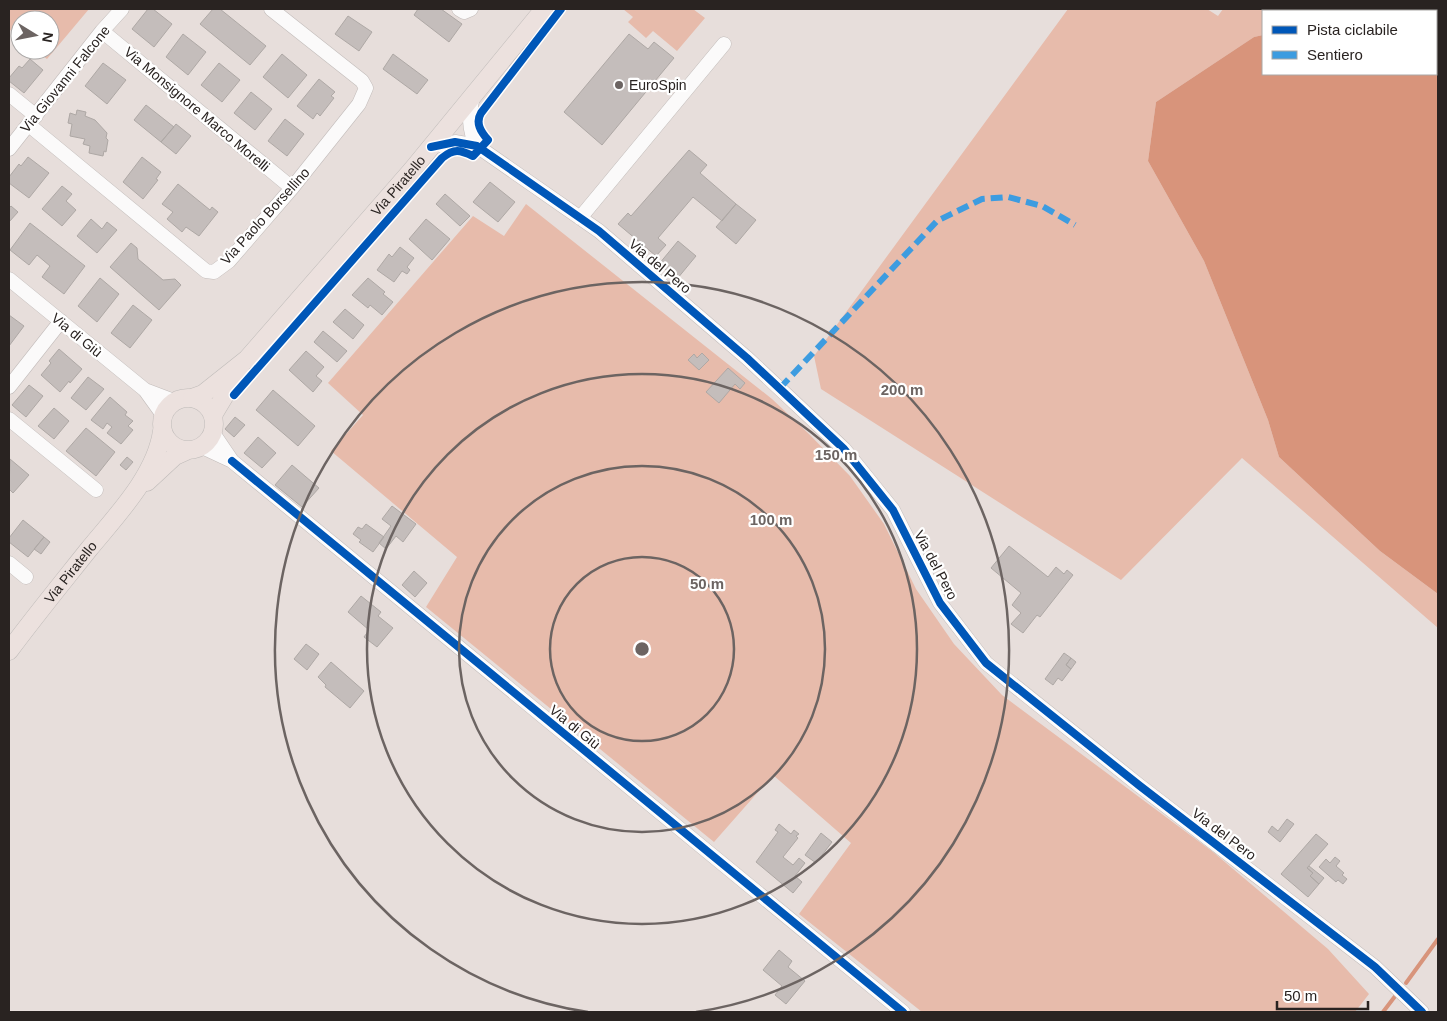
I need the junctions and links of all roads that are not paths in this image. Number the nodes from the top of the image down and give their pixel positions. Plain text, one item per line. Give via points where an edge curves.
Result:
1 (122, 9) edge
2 (271, 9) edge
3 (459, 9) edge
4 (471, 9) edge
5 (544, 9) edge
6 (102, 31) junction
7 (724, 44) dead end
8 (9, 94) edge
9 (473, 96) junction
10 (33, 120) junction
11 (477, 146) junction
12 (431, 147) junction
13 (9, 149) edge
14 (292, 188) junction
15 (580, 218) junction
16 (9, 280) edge
17 (61, 322) junction
18 (247, 359) junction
19 (9, 387) edge
20 (192, 398) junction
21 (213, 415) junction
22 (166, 416) junction
23 (9, 418) edge
24 (201, 444) junction
25 (96, 490) dead end
26 (133, 494) junction
27 (9, 563) edge
28 (26, 577) dead end
29 (9, 651) edge
30 (903, 1012) edge
31 (1422, 1012) edge

1 - 6 street, Via Giovanni Falcone
2 - 14 street, Via Paolo Borsellino via 362,81 366,88 360,104
3 - 4 street via 464,12
5 - 9 main road, Via Piratello
6 - 10 street, Via Giovanni Falcone
6 - 14 street, Via Monsignore Marco Morelli
7 - 15 street
8 - 10 street, Via Paolo Borsellino
9 - 11 street via 470,126
9 - 12 main road, Via Piratello
10 - 13 street, Via Giovanni Falcone
10 - 14 street, Via Paolo Borsellino via 206,271 214,272 229,261
11 - 12 street, Via del Pero via 455,142
11 - 15 street, Via del Pero
12 - 18 main road, Via Piratello
15 - 31 street, Via del Pero via 712,327 844,449 893,510 940,603 986,663 1375,967
16 - 17 street, Via di Giù
17 - 19 street
17 - 22 street, Via di Giù via 145,390
18 - 20 main road, Via Piratello via 203,394
18 - 21 main road, Via Piratello
20 - 21 main road via 201,401
20 - 22 main road, Via Piratello via 183,398
21 - 24 main road via 214,424
22 - 24 main road via 166,439 171,445 178,449
22 - 26 main road, Via Piratello via 152,463
23 - 25 street
24 - 26 main road, Via Piratello via 175,456
24 - 30 street, Via di Giù via 232,461
26 - 29 main road, Via Piratello
27 - 28 street

